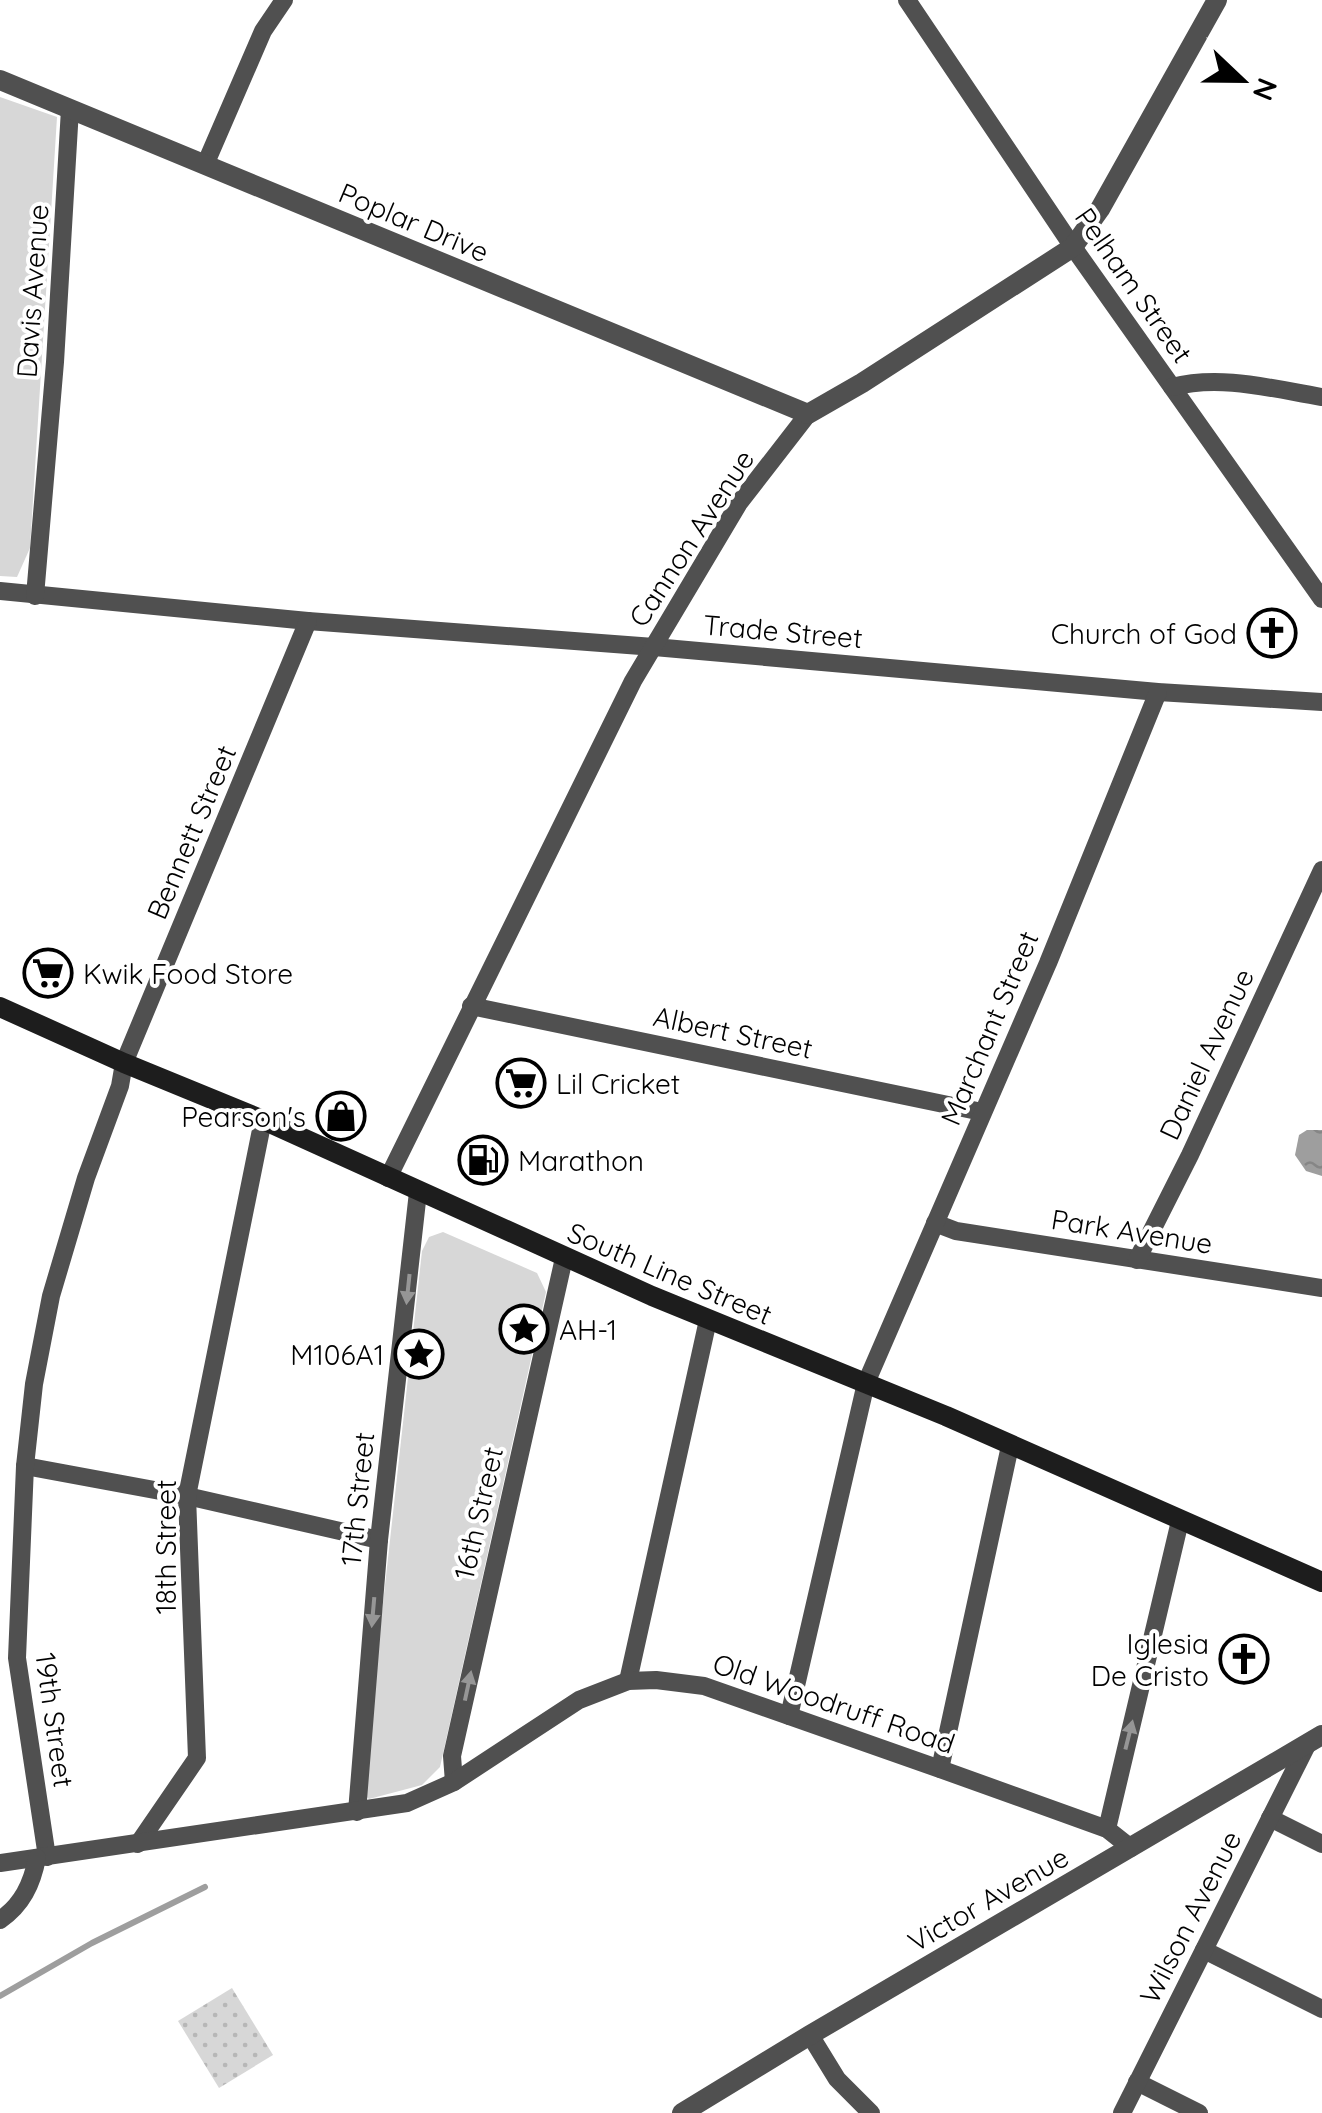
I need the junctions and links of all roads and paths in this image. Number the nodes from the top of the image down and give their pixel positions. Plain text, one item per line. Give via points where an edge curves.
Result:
1 (284, 0) edge
2 (907, 0) edge
3 (1217, 0) edge
4 (0, 80) edge
5 (70, 108) junction
6 (206, 165) junction
7 (1072, 247) junction
8 (1172, 387) junction
9 (1322, 397) edge
10 (808, 414) junction
11 (0, 591) edge
12 (35, 596) junction
13 (1322, 598) edge
14 (308, 622) junction
15 (654, 647) junction
16 (1158, 692) junction
17 (1322, 702) edge
18 (1322, 870) edge
19 (471, 1006) junction
20 (0, 1008) edge
21 (124, 1063) junction
22 (982, 1112) junction
23 (263, 1120) junction
24 (388, 1178) junction
25 (418, 1192) junction
26 (935, 1223) junction
27 (564, 1258) junction
28 (1138, 1260) junction
29 (1322, 1288) edge
30 (708, 1320) junction
31 (866, 1384) junction
32 (1010, 1446) junction
33 (25, 1466) junction
34 (187, 1496) junction
35 (1180, 1522) junction
36 (380, 1540) junction
37 (1322, 1582) edge
38 (9, 1659) edge
39 (628, 1681) junction
40 (789, 1716) junction
41 (1315, 1740) edge
42 (940, 1769) junction
43 (454, 1782) junction
44 (357, 1812) junction
45 (1270, 1818) junction
46 (1106, 1830) junction
47 (138, 1844) junction
48 (1322, 1844) edge
49 (1131, 1848) junction
50 (42, 1858) junction
51 (0, 1863) edge
52 (0, 1920) edge
53 (1204, 1950) junction
54 (1322, 2008) edge
55 (810, 2035) junction
56 (1138, 2082) junction
57 (682, 2113) edge
58 (871, 2113) edge
59 (1122, 2113) edge
60 (1199, 2113) edge

1 - 6 street via 262,32
2 - 7 street, Pelham Street
3 - 7 street, Cannon Avenue
4 - 5 street, Poplar Drive
5 - 6 street, Poplar Drive
5 - 12 street, Davis Avenue
6 - 10 street, Poplar Drive
7 - 8 street, Pelham Street
7 - 10 street, Cannon Avenue
8 - 9 street via 1222,382
8 - 13 street, Pelham Street
10 - 15 street, Cannon Avenue via 739,503
11 - 12 street, Trade Street
12 - 14 street, Trade Street
14 - 15 street, Trade Street
14 - 21 street, Bennett Street
15 - 16 street, Trade Street
15 - 19 street, Cannon Avenue
16 - 17 street, Trade Street
16 - 22 street, Marchant Street
18 - 28 street, Daniel Avenue
19 - 22 street, Albert Street
19 - 24 street, Cannon Avenue
20 - 21 main road, South Line Street
21 - 23 main road, South Line Street
21 - 33 street, 19th Street via 54,1282
22 - 26 street, Marchant Street
23 - 24 main road, South Line Street
23 - 34 street, 18th Street
24 - 25 main road, South Line Street
25 - 27 main road, South Line Street
25 -> 36 street, 17th Street
26 - 28 street, Park Avenue
26 - 31 street, Marchant Street
27 - 30 main road, South Line Street
43 -> 27 street, 16th Street via 452,1756
28 - 29 street, Park Avenue
30 - 31 main road, South Line Street
30 - 39 street
31 - 32 main road, South Line Street
31 - 40 street, Marchant Street
32 - 35 main road, South Line Street
32 - 42 street
33 - 34 street
33 - 38 street, 19th Street
34 - 36 street
34 - 47 street, 18th Street via 197,1758
35 - 37 main road, South Line Street
46 -> 35 street
36 -> 44 street, 17th Street
38 - 50 street, 19th Street
39 - 40 street, Old Woodruff Road via 688,1683
39 - 43 street, Old Woodruff Road via 562,1710
40 - 42 street, Old Woodruff Road
41 - 45 street, Wilson Avenue
41 - 49 street, Victor Avenue
42 - 46 street, Old Woodruff Road
43 - 44 street, Old Woodruff Road via 407,1802
44 - 47 street, Old Woodruff Road
45 - 48 street
45 - 53 street, Wilson Avenue
46 - 49 street, Old Woodruff Road
47 - 50 street, Old Woodruff Road
49 - 55 street, Victor Avenue
50 - 51 street, Old Woodruff Road
50 - 52 street via 23,1898
53 - 54 street
53 - 56 street, Wilson Avenue
55 - 57 street, Victor Avenue
55 - 58 street via 837,2080
56 - 59 street, Wilson Avenue
56 - 60 street

